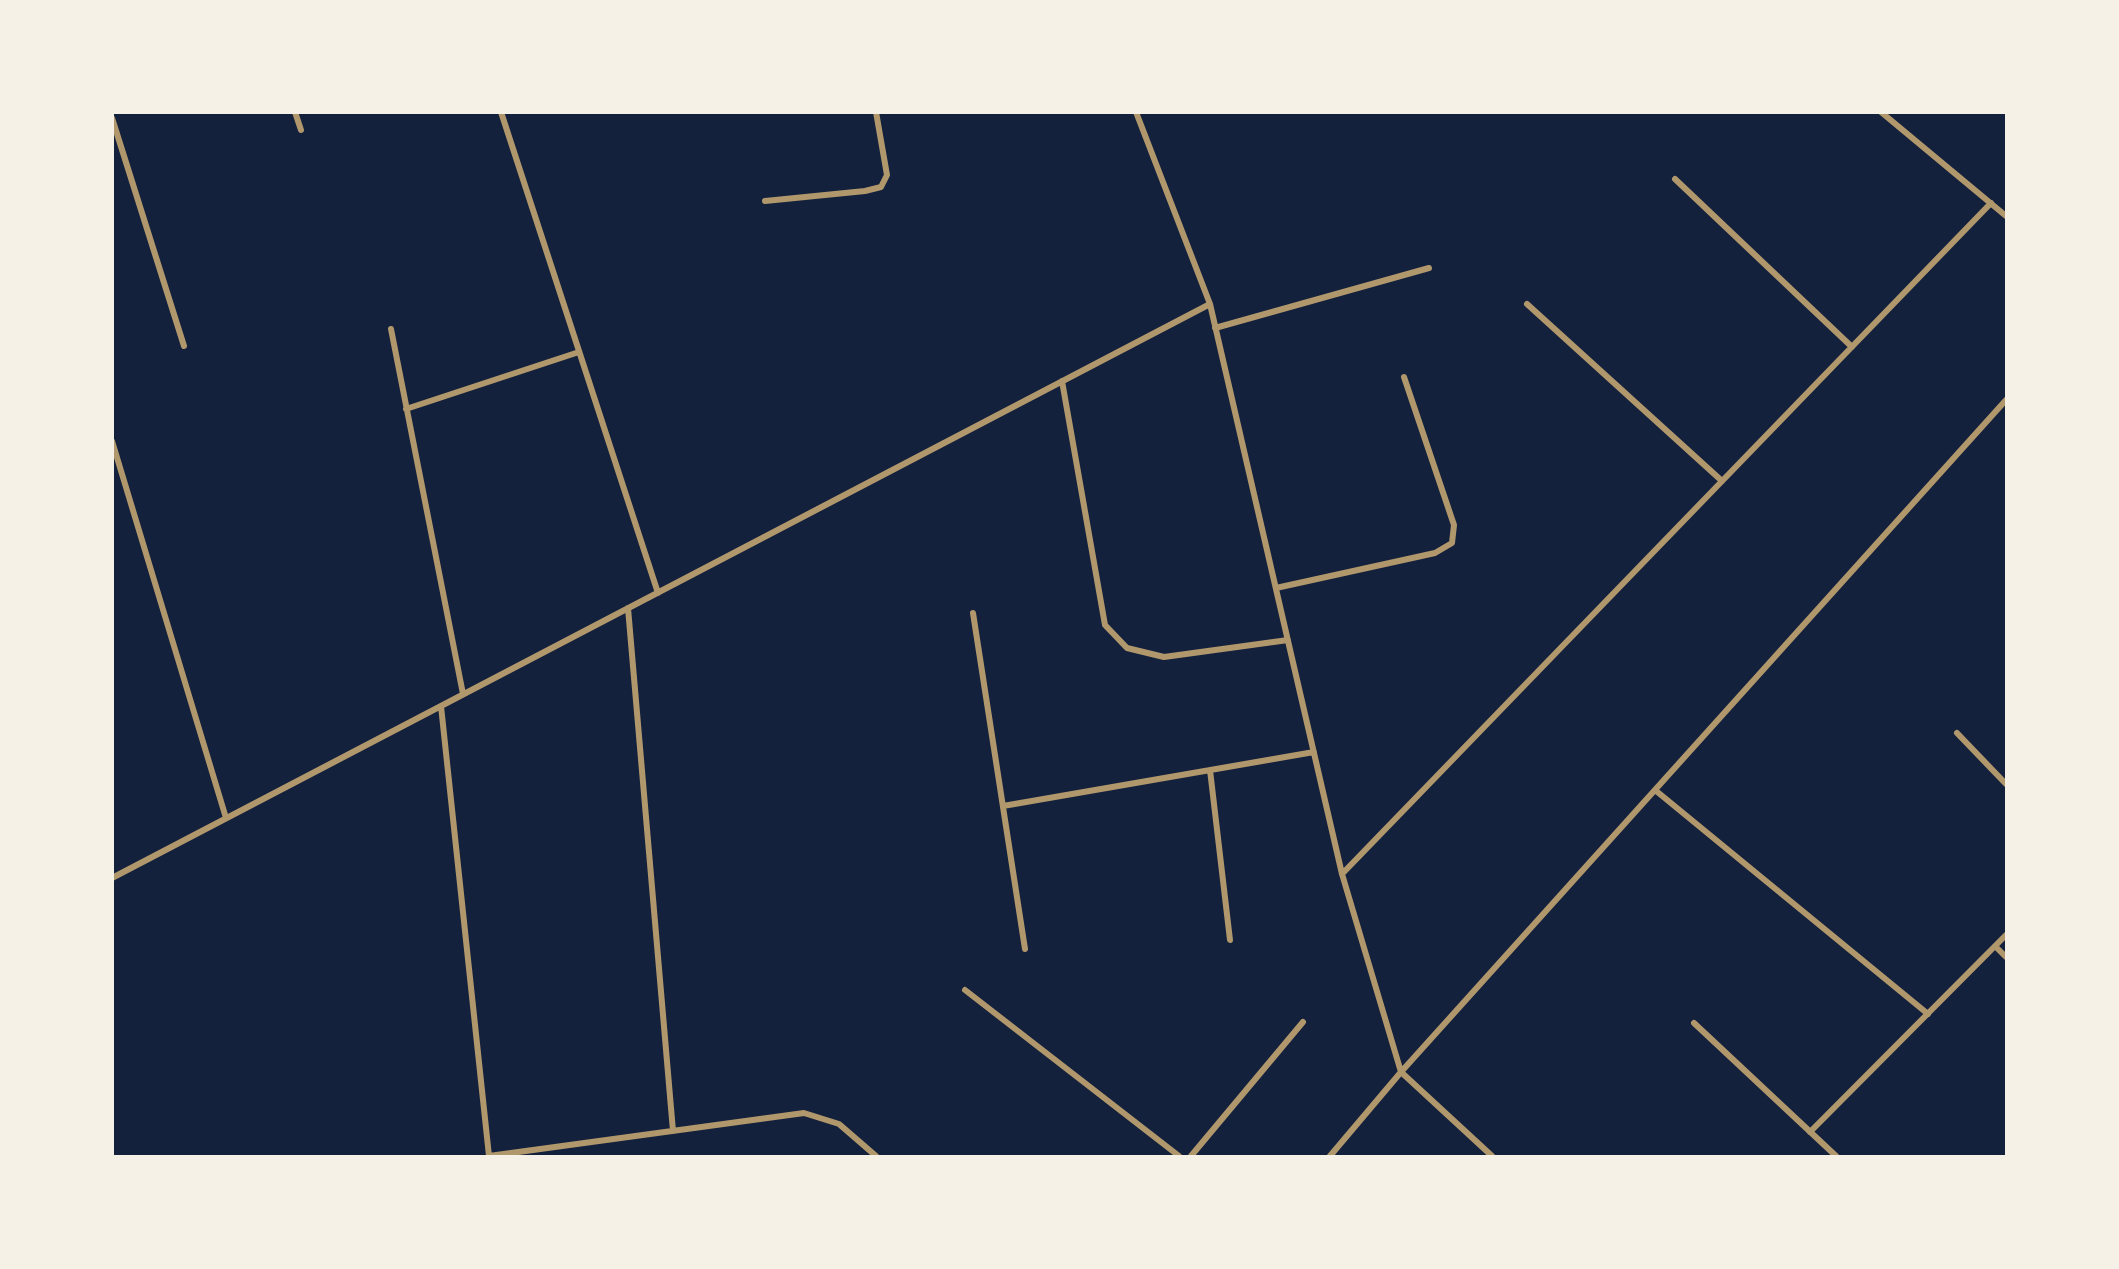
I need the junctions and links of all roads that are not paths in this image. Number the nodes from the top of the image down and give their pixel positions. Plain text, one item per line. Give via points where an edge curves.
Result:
1 (295, 112) edge
2 (501, 112) edge
3 (876, 112) edge
4 (1136, 112) edge
5 (1881, 112) edge
6 (112, 118) edge
7 (301, 130) dead end
8 (1675, 179) dead end
9 (765, 201) dead end
10 (1991, 203) junction
11 (2007, 216) edge
12 (1429, 268) dead end
13 (1210, 304) junction
14 (1527, 304) dead end
15 (1215, 328) junction
16 (391, 329) dead end
17 (184, 346) dead end
18 (1852, 347) junction
19 (579, 352) junction
20 (1404, 377) dead end
21 (1062, 381) junction
22 (2007, 400) edge
23 (406, 409) junction
24 (112, 441) edge
25 (1722, 482) junction
26 (1276, 588) junction
27 (658, 593) junction
28 (628, 608) junction
29 (974, 613) dead end
30 (1288, 640) junction
31 (463, 694) junction
32 (441, 706) junction
33 (1957, 733) dead end
34 (1314, 752) junction
35 (1210, 770) junction
36 (2007, 783) edge
37 (1655, 790) junction
38 (1003, 806) junction
39 (226, 818) junction
40 (1342, 874) junction
41 (112, 878) edge
42 (2007, 935) edge
43 (1230, 940) dead end
44 (1995, 946) junction
45 (1025, 950) dead end
46 (2007, 957) edge
47 (965, 990) dead end
48 (1928, 1014) junction
49 (1303, 1022) dead end
50 (1694, 1023) dead end
51 (1401, 1072) junction
52 (674, 1131) junction
53 (1810, 1132) junction
54 (489, 1156) edge
55 (876, 1156) edge
56 (1179, 1156) edge
57 (1191, 1156) edge
58 (1330, 1156) edge
59 (1492, 1156) edge
60 (1836, 1156) edge

1 - 7 street
2 - 19 street
3 - 9 street via 887,175 881,187
4 - 13 street
5 - 10 street
6 - 17 street
8 - 18 street
10 - 11 street
10 - 18 street
12 - 15 street
13 - 15 street
13 - 21 street
14 - 25 street
15 - 26 street
16 - 23 street
18 - 25 street
19 - 23 street
19 - 27 street
20 - 26 street via 1454,525 1452,543 1435,553
21 - 27 street
21 - 30 street via 1105,625 1126,648 1164,657
22 - 37 street
23 - 31 street
24 - 39 street
25 - 40 street
26 - 30 street
27 - 28 street
28 - 31 street
28 - 52 street
29 - 38 street
30 - 34 street
31 - 32 street
32 - 39 street
32 - 54 street
33 - 36 street
34 - 35 street
34 - 40 street
35 - 38 street
35 - 43 street
37 - 48 street
37 - 51 street
38 - 45 street
39 - 41 street
40 - 51 street
42 - 44 street
44 - 46 street
44 - 48 street
47 - 56 street
48 - 53 street
49 - 57 street
50 - 53 street
51 - 58 street
51 - 59 street
52 - 54 street
52 - 55 street via 804,1113 839,1124
53 - 60 street

